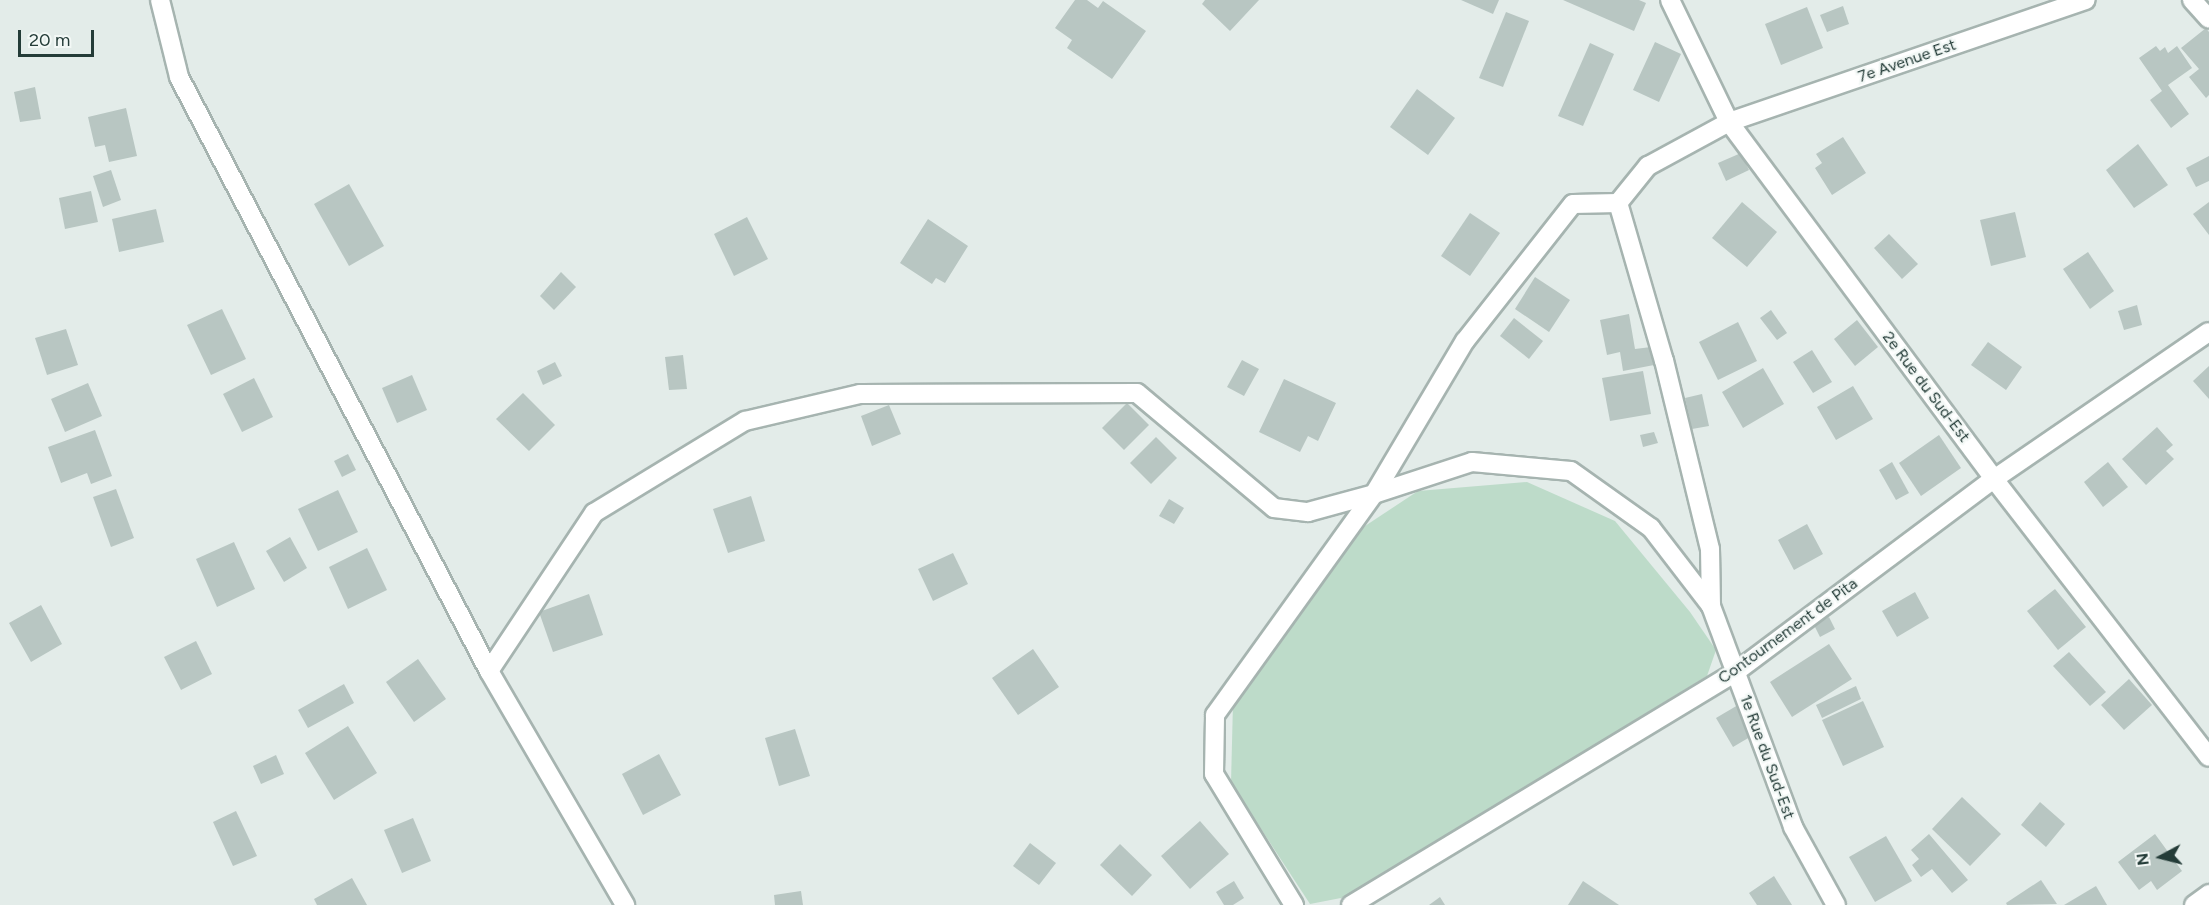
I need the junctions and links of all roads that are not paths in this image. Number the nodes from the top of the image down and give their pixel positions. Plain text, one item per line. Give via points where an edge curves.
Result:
1 (160, 0) edge
2 (1670, 0) edge
3 (2086, 0) edge
4 (2192, 0) edge
5 (2209, 19) edge
6 (1729, 122) junction
7 (1618, 203) junction
8 (2209, 332) edge
9 (1994, 479) junction
10 (1374, 494) junction
11 (1711, 606) junction
12 (489, 671) junction
13 (1737, 671) junction
14 (2209, 757) edge
15 (2209, 894) edge
16 (625, 905) edge
17 (1294, 905) edge
18 (1351, 905) edge
19 (1836, 905) edge
20 (2194, 905) edge

1 - 12 street via 179,76
2 - 6 street, 2e Rue du Sud-Est
3 - 6 street, 7e Avenue Est
4 - 5 street
6 - 7 street, 7e Avenue Est via 1648,166
6 - 9 street, 2e Rue du Sud-Est
7 - 10 street via 1573,204 1465,341
7 - 11 street via 1664,361 1710,549
8 - 9 street, Contournement de Pita
9 - 13 street, Contournement de Pita
9 - 14 street, 2e Rue du Sud-Est
10 - 11 street, 1e Rue du Sud-Est via 1472,462 1571,471 1651,528
10 - 12 street, 1e Rue du Sud-Est via 1308,512 1274,508 1137,393 860,394 745,422 594,513
10 - 17 street via 1215,715 1214,774
11 - 13 street, 1e Rue du Sud-Est
12 - 16 street
13 - 18 street, Contournement de Pita
13 - 19 street, 1e Rue du Sud-Est via 1793,827
15 - 20 street

